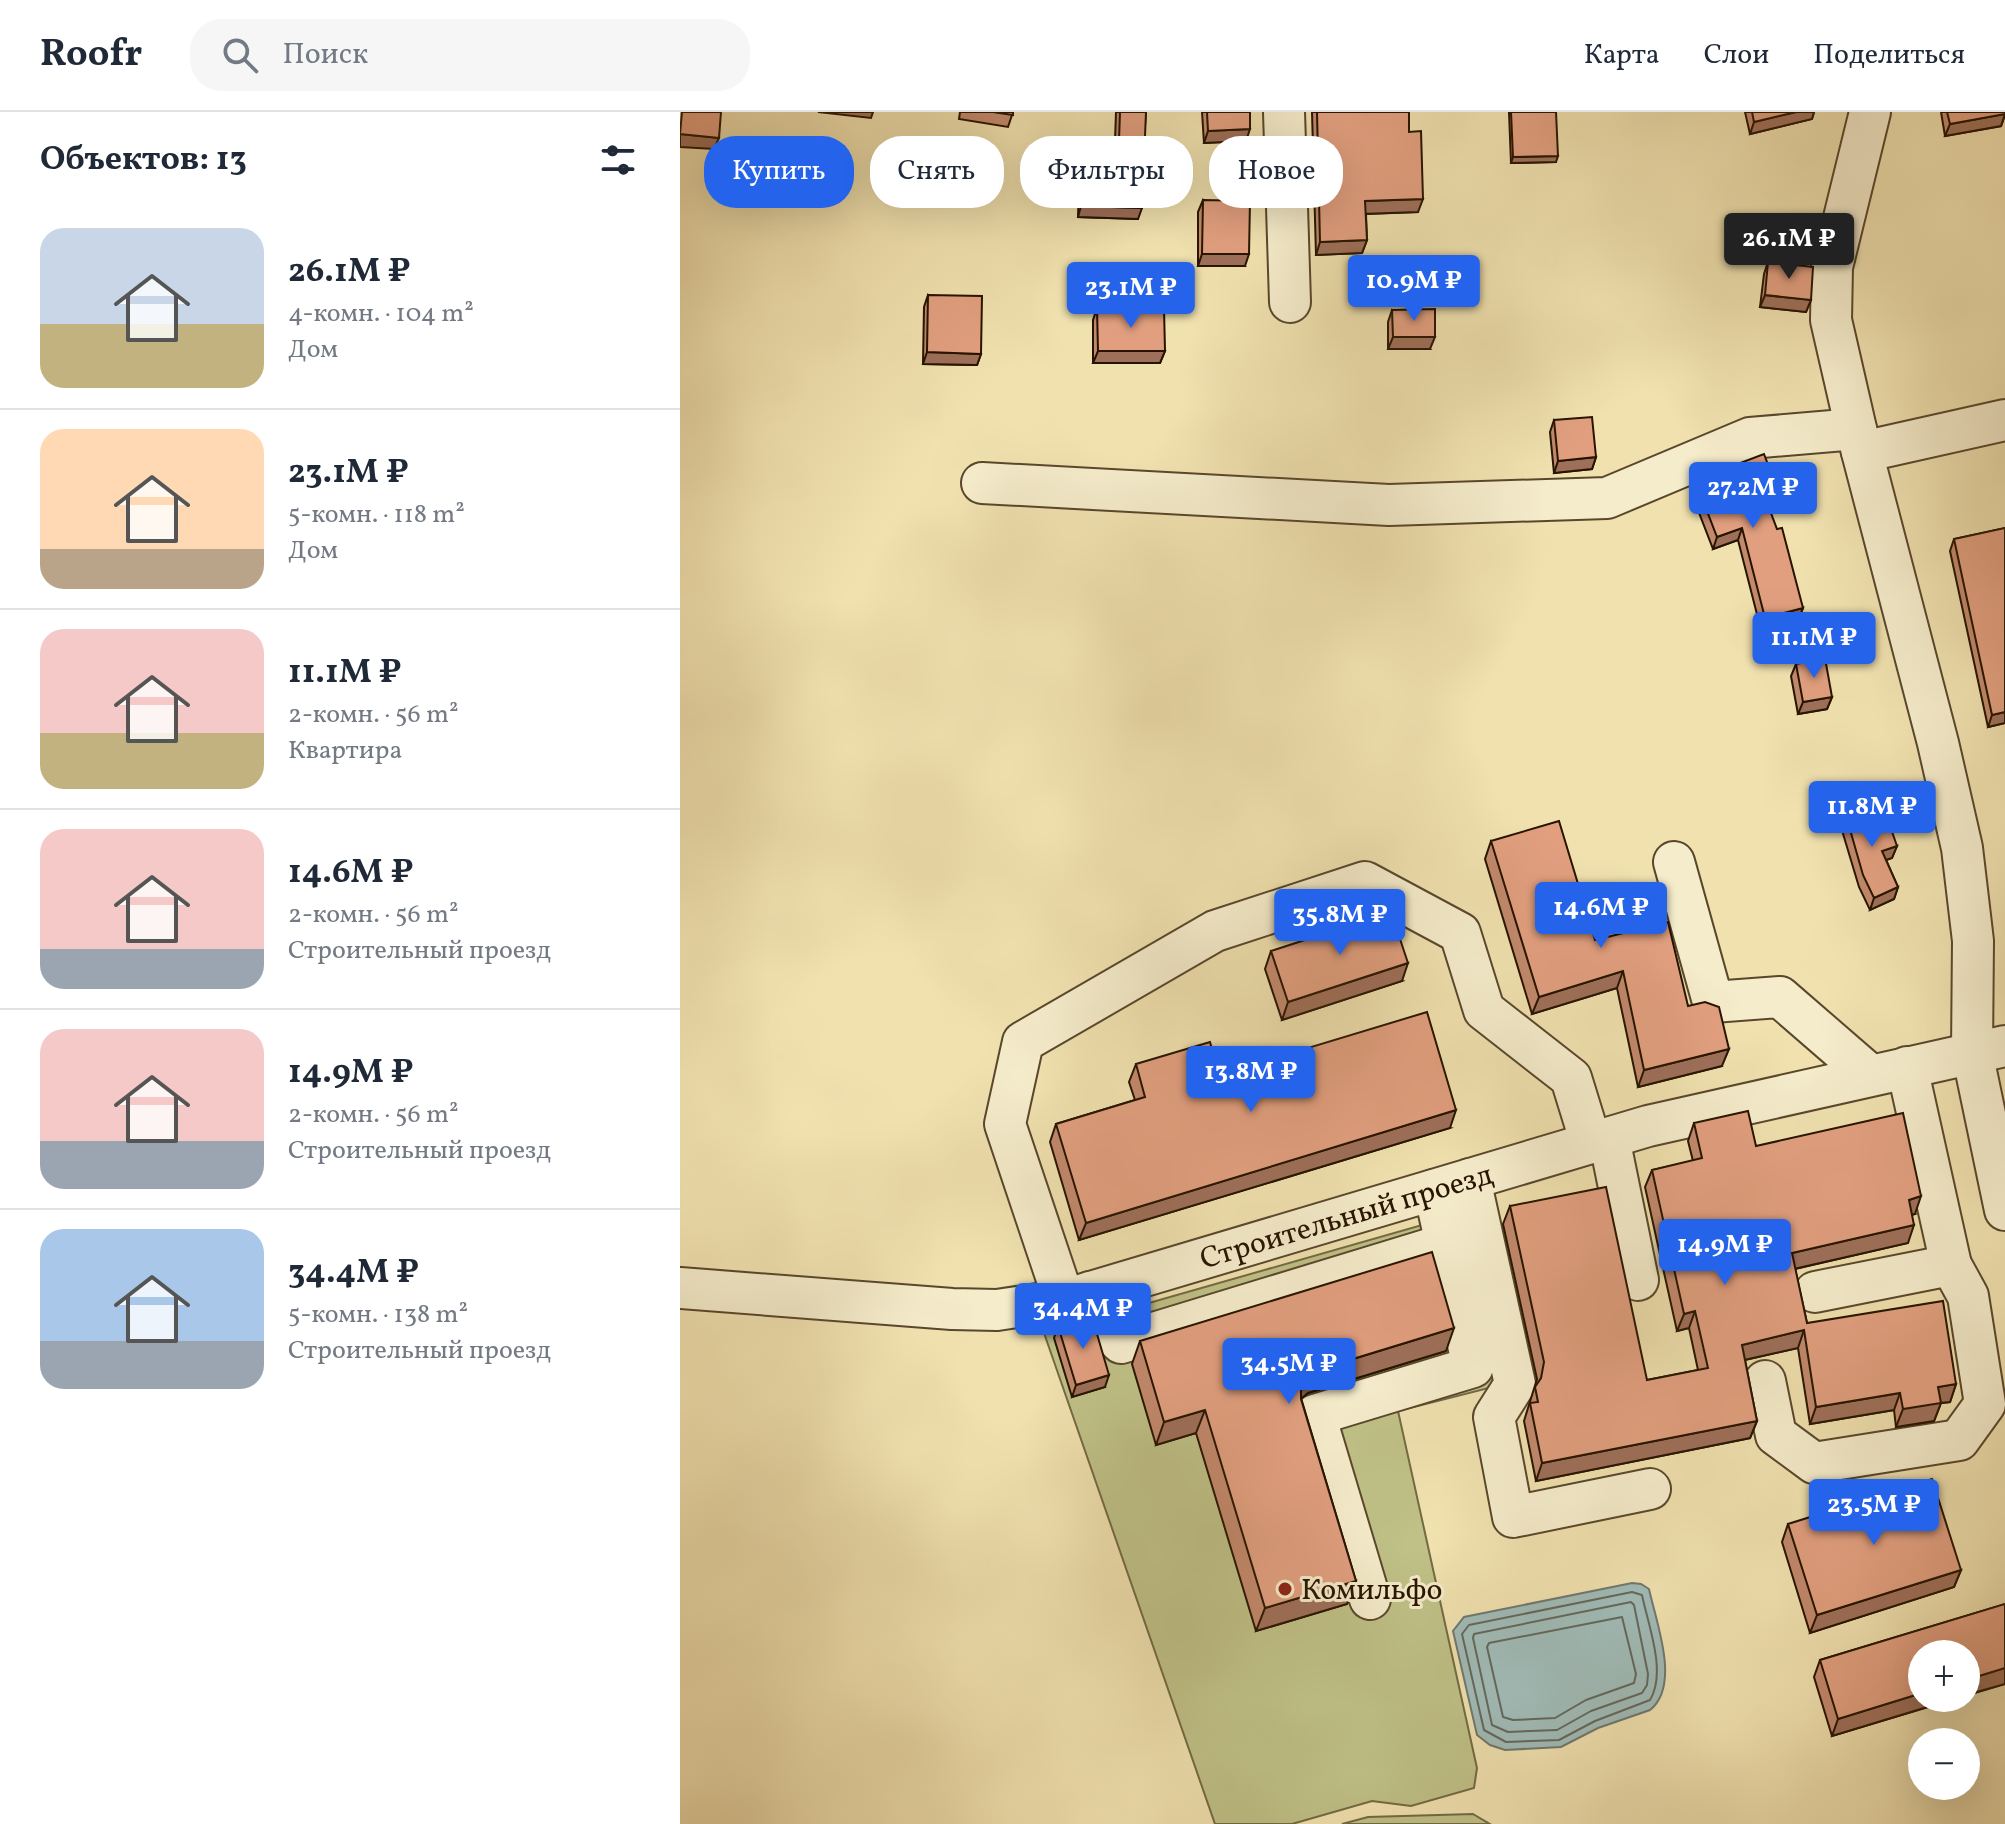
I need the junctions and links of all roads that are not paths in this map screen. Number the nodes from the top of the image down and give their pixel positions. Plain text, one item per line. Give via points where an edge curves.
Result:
1 (1284, 112) edge
2 (1870, 112) edge
3 (1290, 302) dead end
4 (2005, 420) edge
5 (1859, 441) junction
6 (982, 483) dead end
7 (1674, 862) dead end
8 (1989, 1049) edge
9 (1888, 1071) junction
10 (1600, 1140) junction
11 (1452, 1184) junction
12 (2005, 1210) edge
13 (1446, 1244) junction
14 (1951, 1265) junction
15 (1638, 1280) dead end
16 (680, 1288) edge
17 (1815, 1292) dead end
18 (1077, 1296) junction
19 (1765, 1381) dead end
20 (1650, 1489) dead end
21 (1370, 1599) dead end

1 - 3 street
2 - 5 street via 1832,267 1831,320
4 - 5 street
5 - 6 street via 1750,438 1607,498 1389,505
5 - 8 street via 1962,848
7 - 9 street via 1713,1002 1780,997
8 - 9 street, Строительный проезд
8 - 12 street
9 - 10 street, Строительный проезд
9 - 14 street
10 - 11 street, Строительный проезд
10 - 15 street
10 - 18 street via 1571,1078 1484,1010 1460,933 1365,882 1215,931 1023,1042 1005,1124
11 - 13 street
11 - 18 street, Строительный проезд
11 - 20 street via 1515,1384 1494,1417 1513,1517
13 - 18 street via 1121,1343
13 - 21 street via 1473,1367 1315,1415
14 - 17 street
14 - 19 street via 1968,1296 1985,1404 1959,1440 1814,1463 1776,1435
16 - 18 street, Строительный проезд via 997,1310

